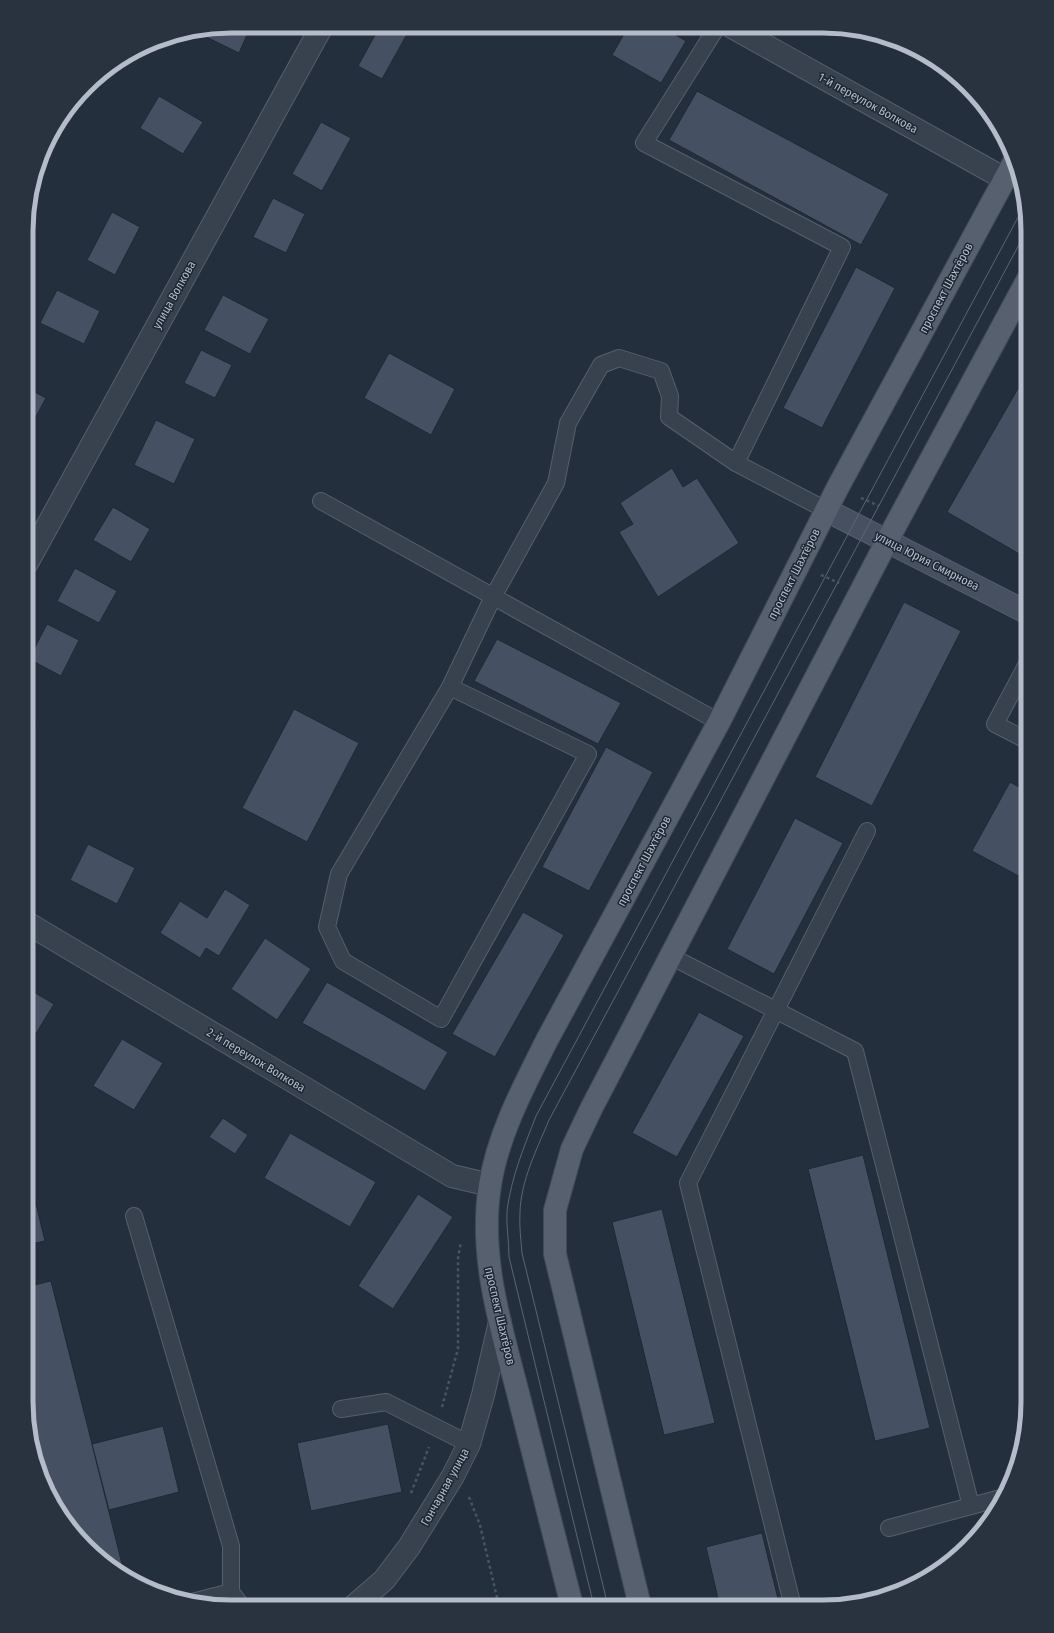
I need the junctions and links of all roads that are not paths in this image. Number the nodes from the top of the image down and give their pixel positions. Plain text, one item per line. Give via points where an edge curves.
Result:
1 (318, 33) edge
2 (713, 33) edge
3 (744, 33) edge
4 (1010, 170) edge
5 (1021, 292) edge
6 (736, 463) junction
7 (321, 501) dead end
8 (826, 510) junction
9 (888, 541) junction
10 (33, 552) edge
11 (493, 597) junction
12 (1021, 609) edge
13 (1021, 675) edge
14 (450, 686) junction
15 (719, 722) junction
16 (1021, 737) edge
17 (867, 831) dead end
18 (33, 927) edge
19 (672, 957) junction
20 (776, 1011) junction
21 (490, 1185) junction
22 (134, 1216) dead end
23 (500, 1322) junction
24 (341, 1408) dead end
25 (469, 1444) junction
26 (996, 1500) edge
27 (971, 1506) junction
28 (889, 1528) dead end
29 (231, 1592) junction
30 (207, 1598) edge
31 (237, 1600) edge
32 (362, 1600) edge
33 (570, 1600) edge
34 (639, 1600) edge
35 (791, 1600) edge

1 - 10 street, улица Волкова
2 - 6 lane via 644,143 842,247
3 - 4 street, 1-й переулок Волкова
4 - 8 main road, проспект Шахтёров
5 - 9 main road
6 - 8 lane
6 - 11 lane via 669,417 670,396 661,371 619,358 601,365 568,423 556,483
7 - 11 lane
8 - 9 street, улица Юрия Смирнова
8 - 15 main road, проспект Шахтёров
9 - 12 street, улица Юрия Смирнова
9 - 19 main road
11 - 14 lane
11 - 15 lane
13 - 16 lane via 995,724
14 - 14 lane via 588,754 441,1019 343,961 327,927 339,874
15 - 21 main road, проспект Шахтёров via 521,1092 502,1140
17 - 20 lane
18 - 21 street, 2-й переулок Волкова via 452,1176
19 - 20 lane
19 - 34 main road via 610,1070 572,1149 555,1210 556,1254
20 - 27 lane via 855,1051
20 - 35 lane via 688,1183
21 - 23 main road, проспект Шахтёров via 488,1264
22 - 29 lane via 231,1546
23 - 25 street, Гончарная улица
23 - 33 main road, проспект Шахтёров
24 - 25 lane via 386,1402
25 - 32 street, Гончарная улица via 432,1512 409,1547 384,1580
26 - 27 lane
27 - 28 lane
29 - 30 lane
29 - 31 lane

